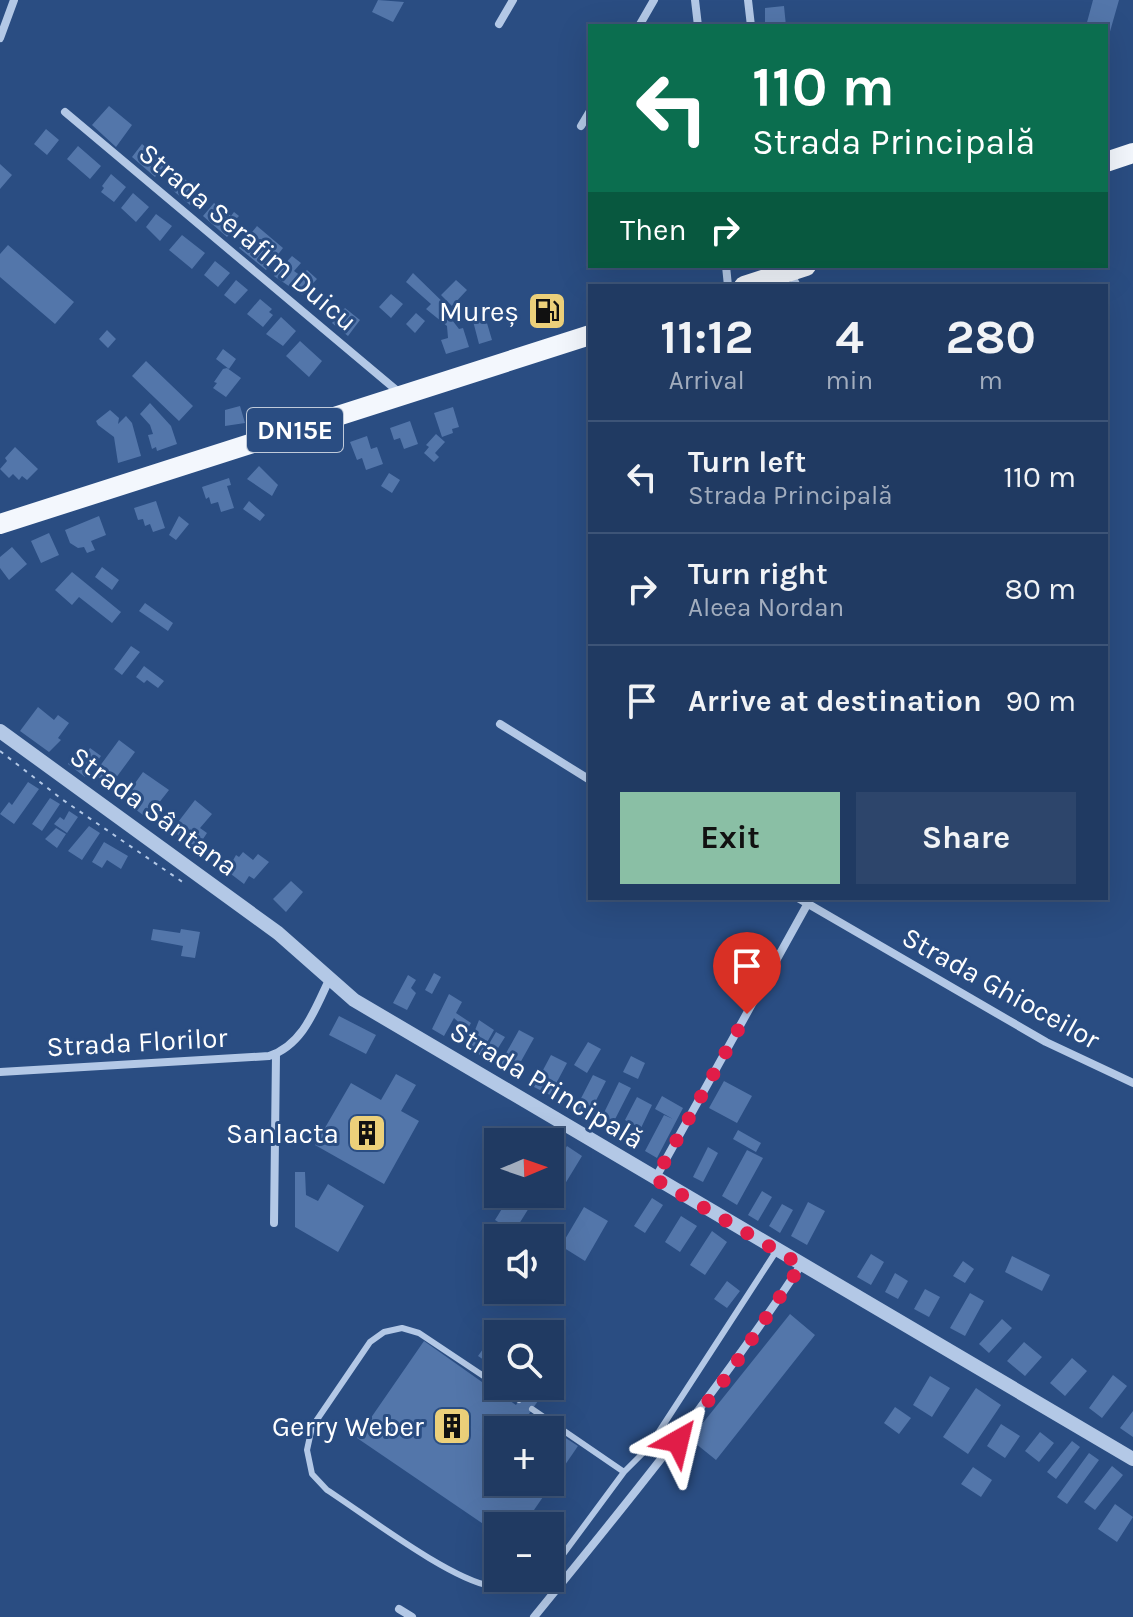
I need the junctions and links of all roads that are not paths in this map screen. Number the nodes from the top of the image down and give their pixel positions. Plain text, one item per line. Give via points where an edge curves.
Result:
1 (14, 0) edge
2 (513, 0) edge
3 (654, 0) edge
4 (695, 0) edge
5 (748, 0) edge
6 (499, 24) dead end
7 (640, 24) edge
8 (698, 24) edge
9 (751, 24) edge
10 (0, 38) edge
11 (65, 112) dead end
12 (588, 114) edge
13 (581, 126) dead end
14 (1133, 153) edge
15 (1108, 161) edge
16 (792, 273) edge
17 (751, 284) edge
18 (588, 336) edge
19 (402, 395) junction
20 (0, 524) edge
21 (500, 724) dead end
22 (0, 731) edge
23 (588, 779) edge
24 (802, 900) edge
25 (808, 903) junction
26 (278, 933) joint
27 (329, 980) junction
28 (276, 1054) junction
29 (0, 1072) edge
30 (1133, 1083) edge
31 (655, 1179) junction
32 (274, 1223) dead end
33 (777, 1250) junction
34 (801, 1265) junction
35 (484, 1376) edge
36 (532, 1409) dead end
37 (1133, 1459) edge
38 (624, 1472) junction
39 (564, 1553) edge
40 (484, 1583) edge
41 (399, 1609) dead end
42 (412, 1617) edge
43 (534, 1617) edge

1 - 10 street
2 - 6 street
3 - 7 street
4 - 8 street
5 - 9 street
11 - 19 street, Strada Serafim Duicu
12 - 13 street
14 - 15 main road
16 - 17 main road
18 - 19 main road, DN15E
19 - 20 main road, DN15E
21 - 23 street
22 - 26 street, Strada Sântana
24 - 25 street, Strada Ghioceilor
25 - 30 street, Strada Ghioceilor via 1046,1042
25 - 31 street
26 - 27 street, Strada Principală
27 - 28 street via 308,1024
27 - 31 street, Strada Principală via 367,1008
28 - 29 street, Strada Florilor
28 - 32 street
31 - 33 street, Strada Principală
33 - 34 street, Strada Principală
33 - 38 lane via 649,1447
34 - 37 street, Strada Principală
34 - 43 street via 728,1375
35 - 40 lane via 419,1333 402,1328 384,1332 370,1342 312,1427 307,1450 312,1474 327,1490 458,1575
36 - 38 lane
38 - 39 lane
41 - 42 street

